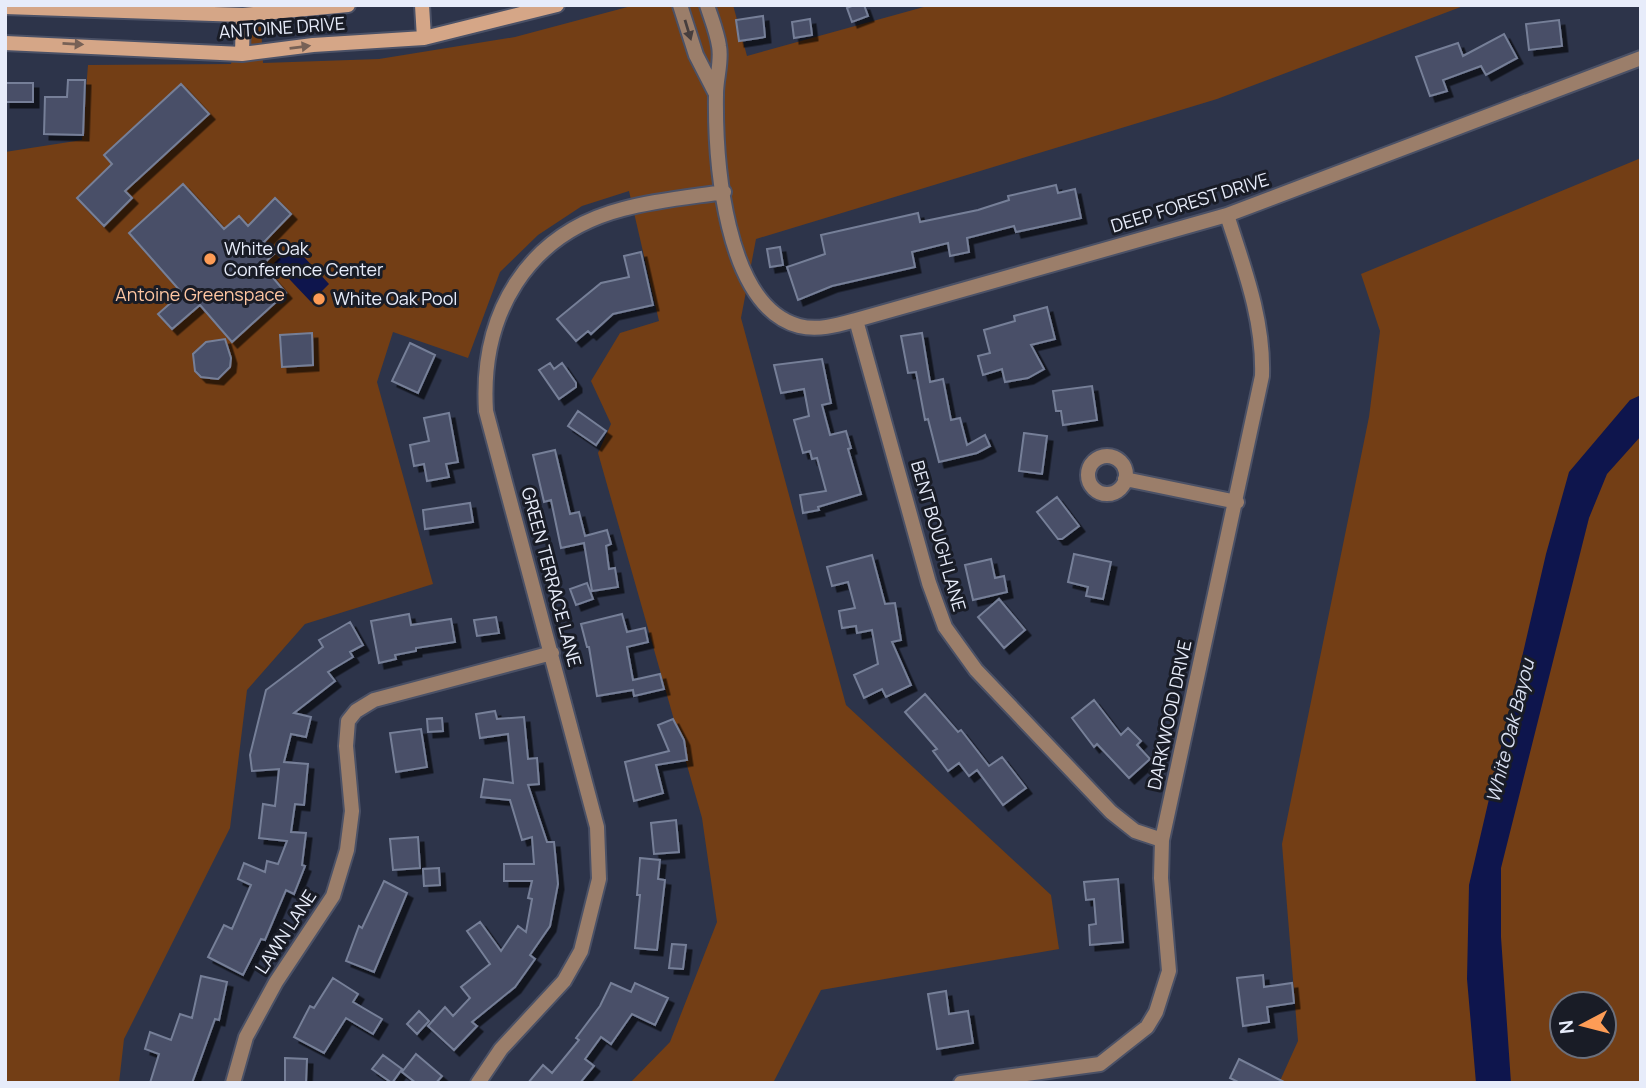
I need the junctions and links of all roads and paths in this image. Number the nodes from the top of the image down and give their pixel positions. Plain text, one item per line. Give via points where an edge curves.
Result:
1 (348, 5) edge
2 (422, 5) edge
3 (557, 5) edge
4 (680, 5) edge
5 (707, 5) edge
6 (5, 7) edge
7 (243, 15) junction
8 (424, 38) junction
9 (5, 43) edge
10 (242, 54) junction
11 (1641, 58) edge
12 (716, 93) junction
13 (724, 192) junction
14 (1227, 215) junction
15 (856, 320) junction
16 (1125, 479) dead end
17 (1237, 502) junction
18 (552, 653) junction
19 (1162, 841) junction
20 (233, 1083) edge
21 (478, 1083) edge
22 (961, 1083) edge

1 - 7 main road, ANTOINE DRIVE
2 - 8 main road
3 - 8 main road, ANTOINE DRIVE
4 -> 12 street via 696,55
5 - 12 street via 720,47
6 - 7 main road, ANTOINE DRIVE
7 - 10 main road
10 -> 8 main road, ANTOINE DRIVE
9 -> 10 main road, ANTOINE DRIVE
11 - 14 street, DEEP FOREST DRIVE
12 - 13 street
13 - 15 street, DEEP FOREST DRIVE via 736,249 751,288 773,313 800,326 829,327
13 - 18 street, GREEN TERRACE LANE via 621,209 567,232 519,278 487,349 486,411
14 - 15 street, DEEP FOREST DRIVE
14 - 17 street, DARKWOOD DRIVE via 1256,307 1263,355 1259,398
15 - 19 street, BENT BOUGH LANE via 945,627 976,670 1122,823
16 - 17 street
17 - 19 street, DARKWOOD DRIVE
18 - 20 street, LAWN LANE via 374,701 356,710 348,722 346,746 352,811 347,850 333,896 246,1037
18 - 21 street, GREEN TERRACE LANE via 597,827 600,879 581,951 564,981 501,1049
19 - 22 street, DARKWOOD DRIVE via 1169,971 1147,1027 1100,1065

